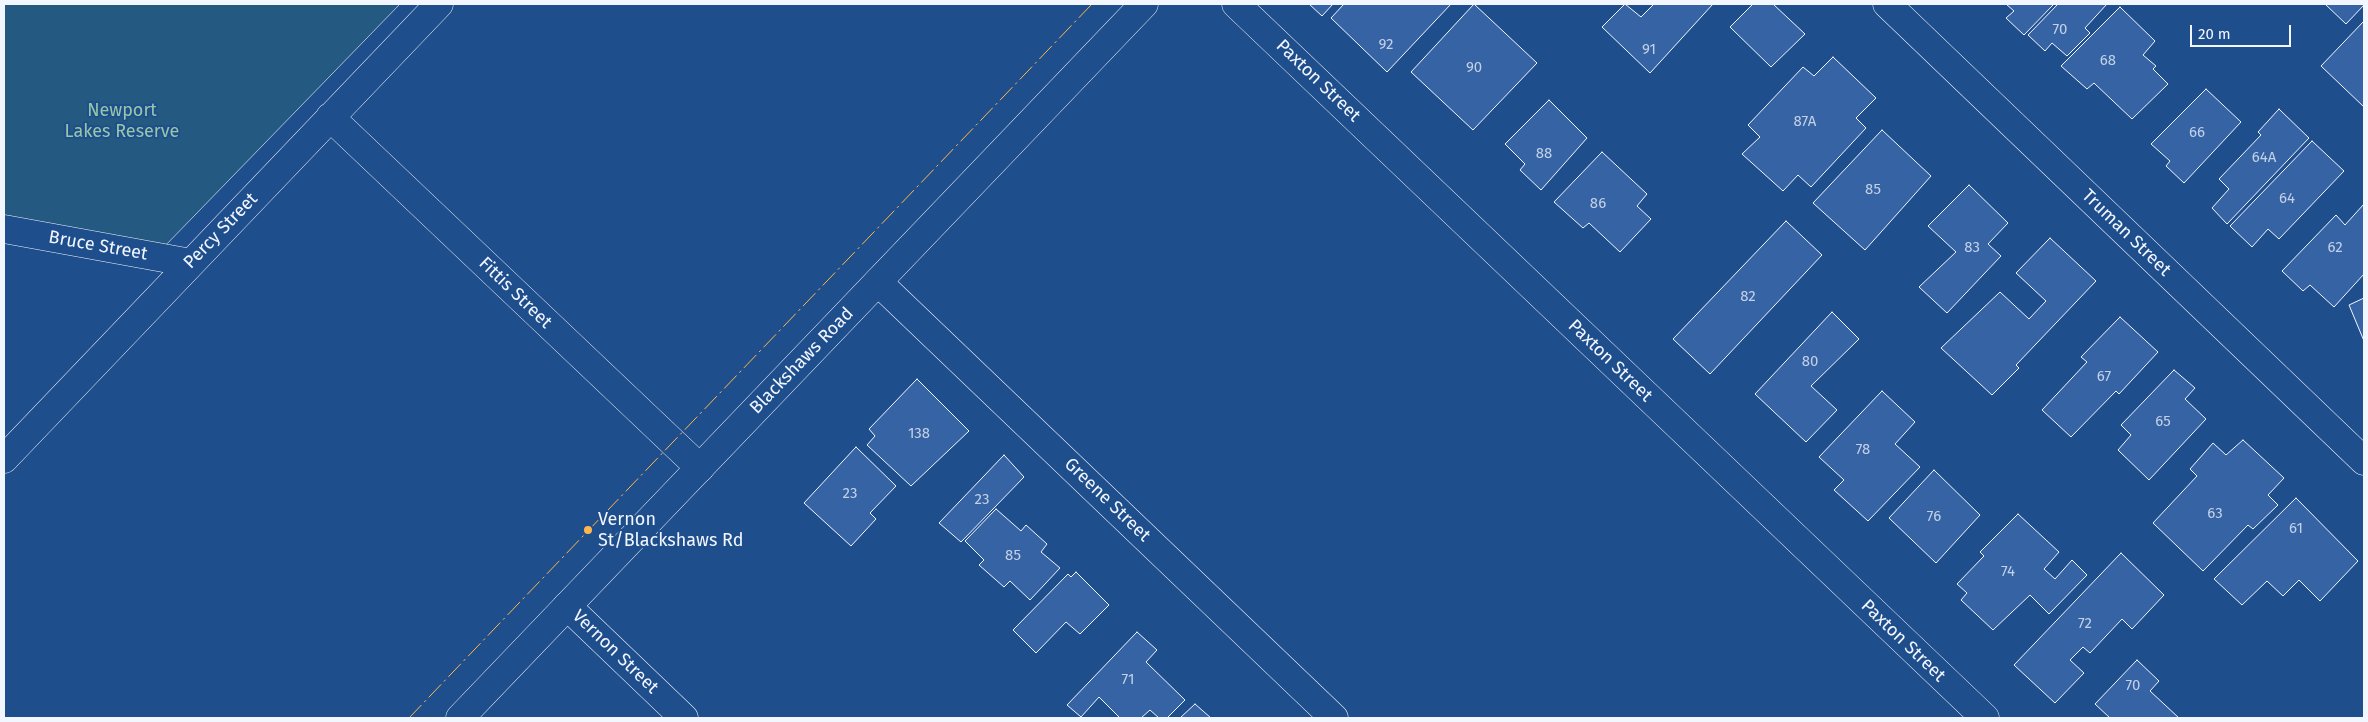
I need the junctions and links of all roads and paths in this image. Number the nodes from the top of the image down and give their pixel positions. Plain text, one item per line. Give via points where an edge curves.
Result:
1 (439, 4) edge
2 (1144, 4) edge
3 (1236, 4) edge
4 (1887, 4) edge
5 (330, 117) junction
6 (4, 229) edge
7 (191, 262) junction
8 (878, 282) junction
9 (4, 458) edge
10 (2364, 461) edge
11 (700, 468) junction
12 (567, 606) junction
13 (460, 718) edge
14 (684, 718) edge
15 (1334, 718) edge
16 (1984, 718) edge

1 - 5 street, Percy Street
2 - 8 street, Blackshaws Road
3 - 16 street, Paxton Street
4 - 10 street, Truman Street
5 - 7 street, Percy Street
5 - 11 street, Fittis Street
6 - 7 street, Bruce Street
7 - 9 street, Percy Street
8 - 11 street, Blackshaws Road
8 - 15 street, Greene Street
11 - 12 street, Blackshaws Road
12 - 13 street, Blackshaws Road
12 - 14 street, Vernon Street

